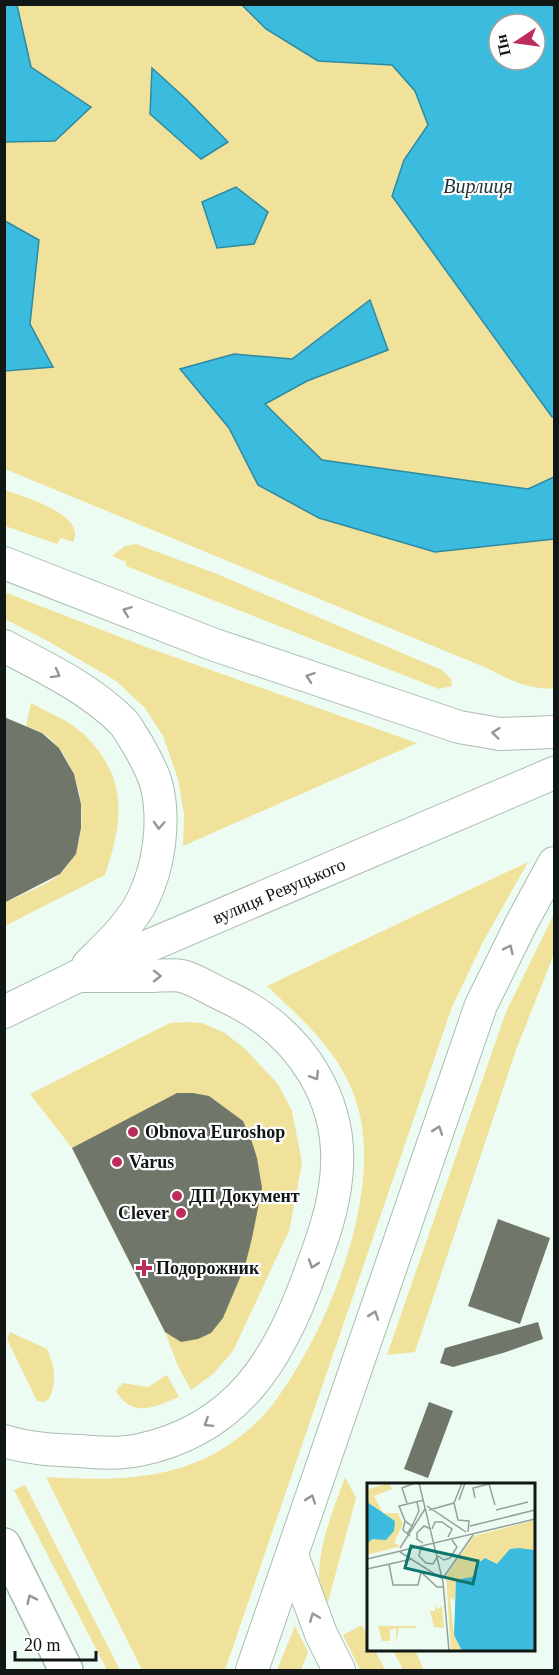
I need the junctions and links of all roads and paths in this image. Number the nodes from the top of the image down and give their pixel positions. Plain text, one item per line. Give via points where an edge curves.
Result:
1 (4, 563) edge
2 (4, 646) edge
3 (555, 732) edge
4 (555, 773) edge
5 (555, 863) edge
6 (78, 976) junction
7 (10, 1009) edge
8 (4, 1441) edge
9 (4, 1545) edge
10 (292, 1555) junction
11 (66, 1671) edge
12 (252, 1671) edge
13 (339, 1671) edge

3 -> 1 street via 500,734 459,727 212,644
2 -> 6 street via 98,699 125,724 157,786 160,819 156,861 143,900 116,937
4 - 6 street, вулиця Ревуцького
10 -> 5 street via 481,1005
6 - 7 street, вулиця Ревуцького
6 -> 8 street via 182,976 247,1006 272,1024 296,1047 319,1082 332,1112 336,1185 304,1290 272,1358 249,1389 225,1412 173,1441 137,1451 33,1449
11 -> 9 highway
10 - 12 street
13 -> 10 street

